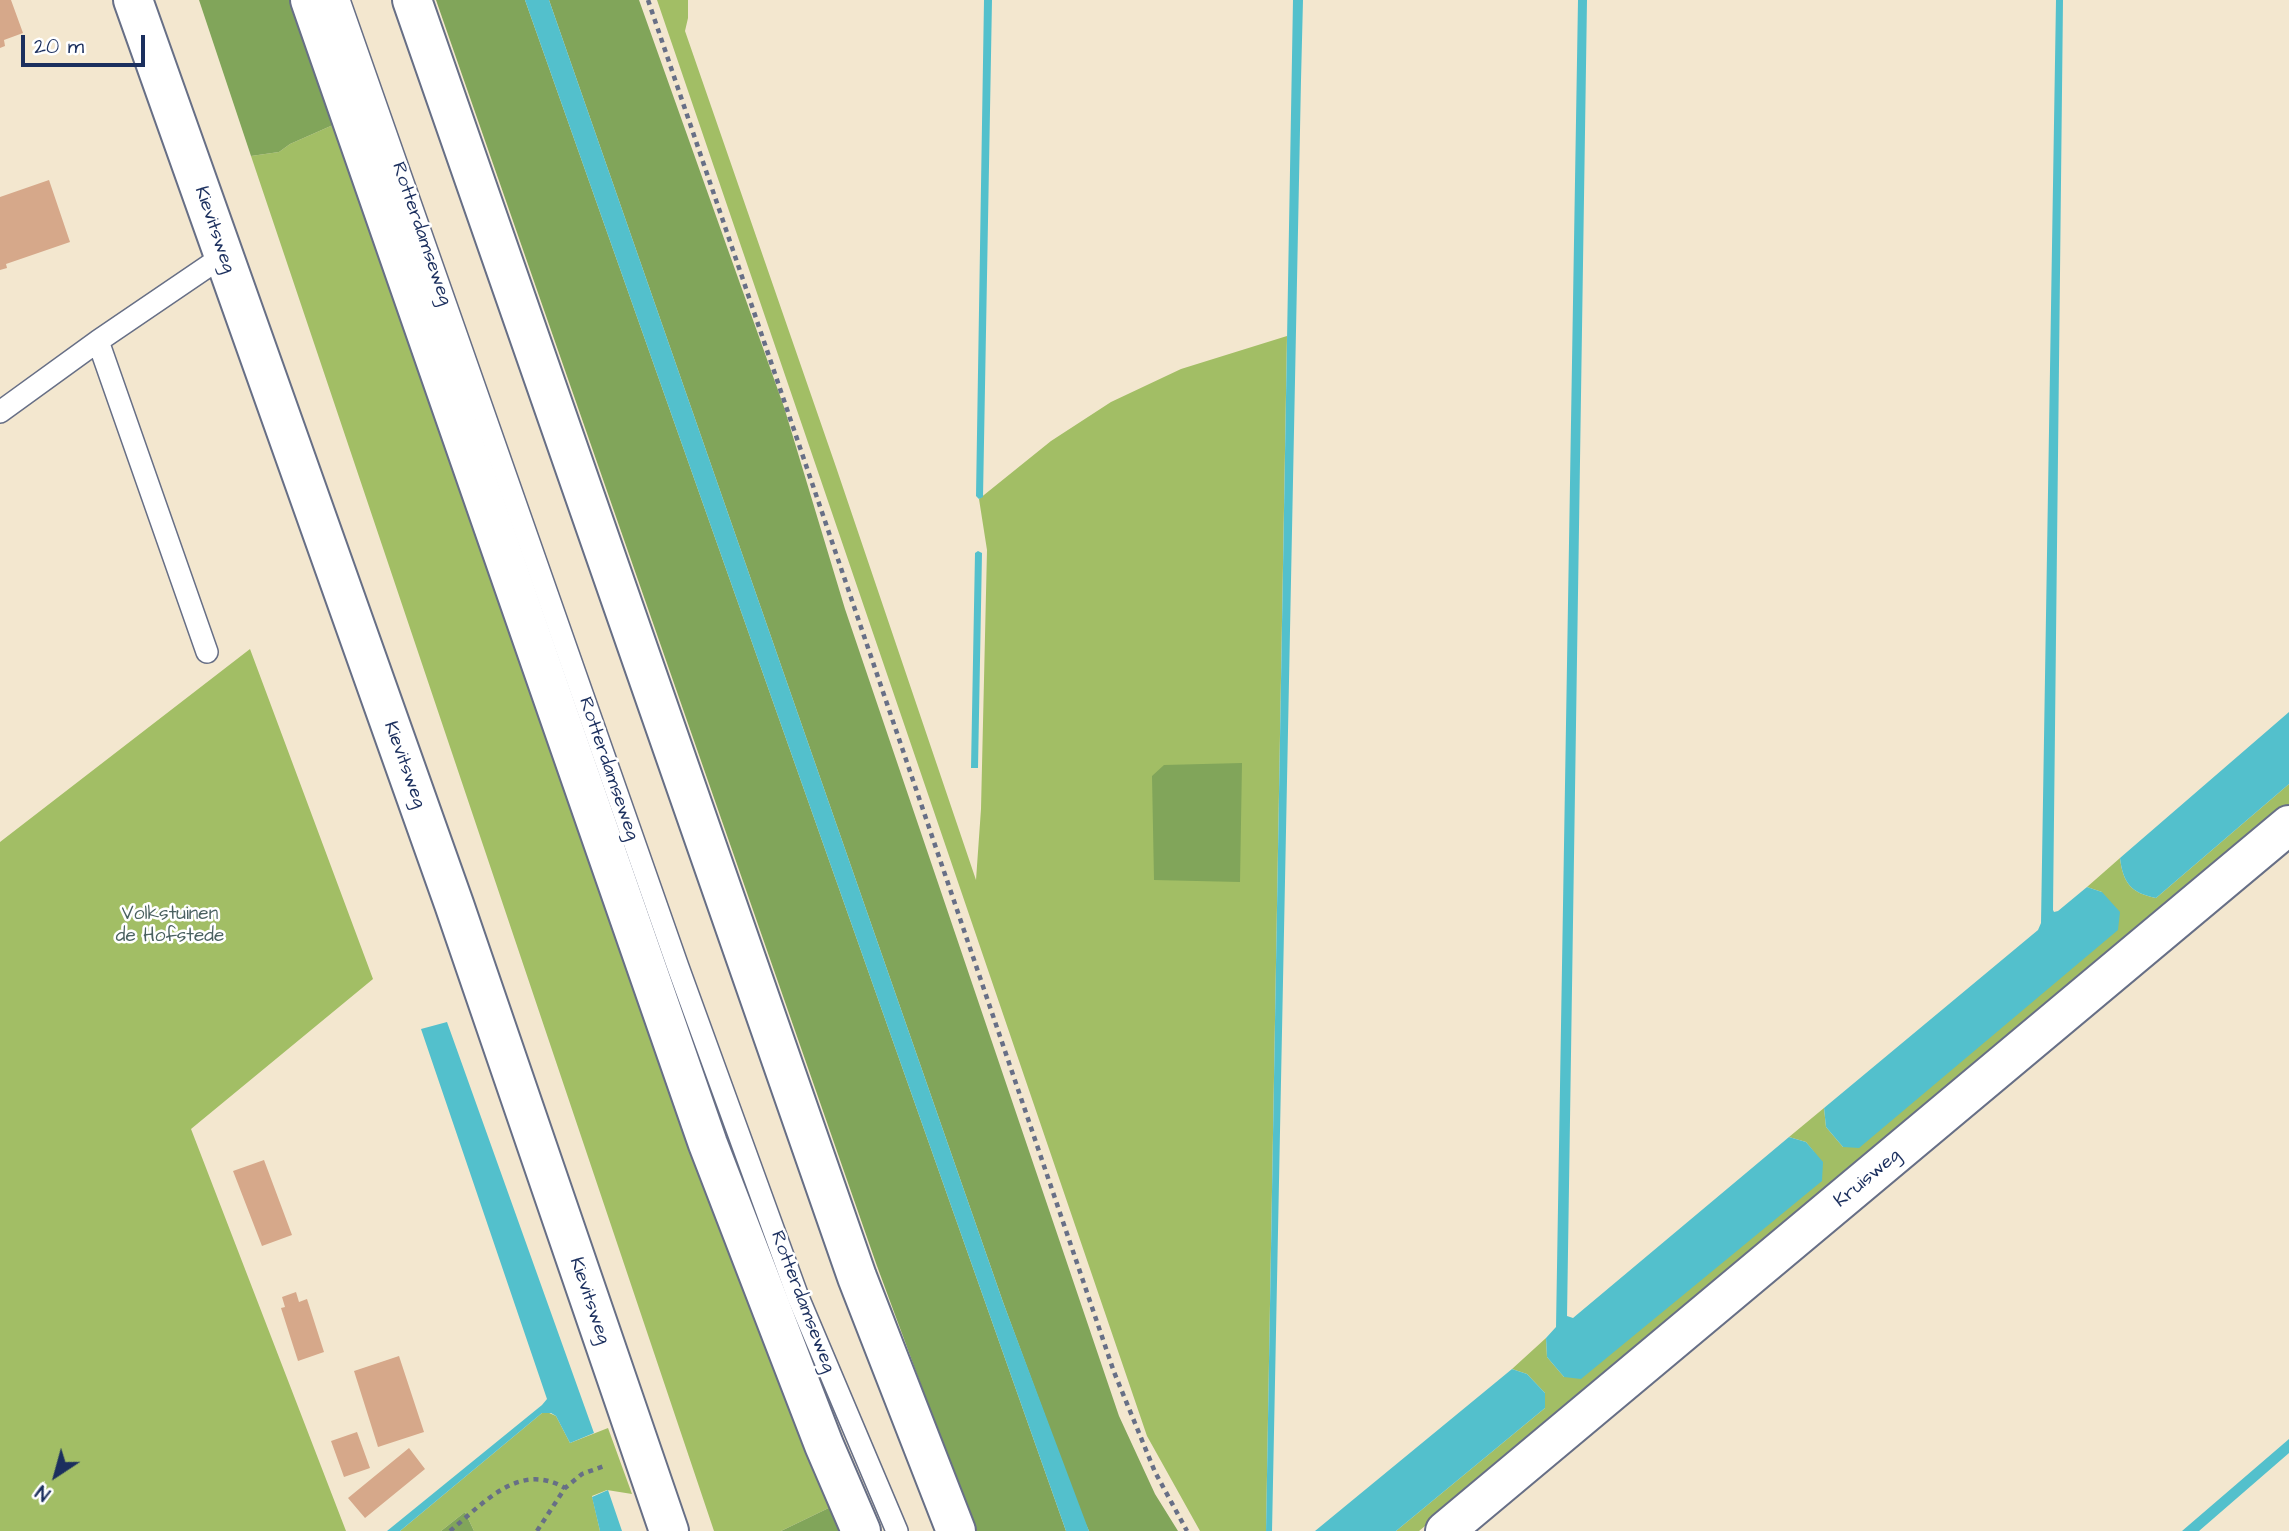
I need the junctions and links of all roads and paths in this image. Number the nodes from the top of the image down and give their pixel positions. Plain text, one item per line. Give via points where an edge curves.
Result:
1 (133, 0) edge
2 (310, 0) edge
3 (339, 0) edge
4 (412, 0) edge
5 (648, 0) edge
6 (223, 256) junction
7 (99, 341) junction
8 (0, 412) edge
9 (208, 652) dead end
10 (2289, 825) edge
11 (450, 1531) edge
12 (537, 1531) edge
13 (669, 1531) edge
14 (860, 1531) edge
15 (897, 1531) edge
16 (956, 1531) edge
17 (1187, 1531) edge
18 (1445, 1531) edge

1 - 6 main road, Kievitsweg
2 - 14 main road, Rotterdamseweg via 708,1144
3 - 15 lane, Rotterdamseweg via 798,1297
4 - 16 main road via 857,1277
5 - 17 path via 1114,1372 1154,1472
6 - 7 lane
6 - 13 main road, Kievitsweg via 454,904
7 - 8 lane
7 - 9 lane
10 - 18 main road, Kruisweg
11 - 12 path via 502,1489 542,1479 565,1488

